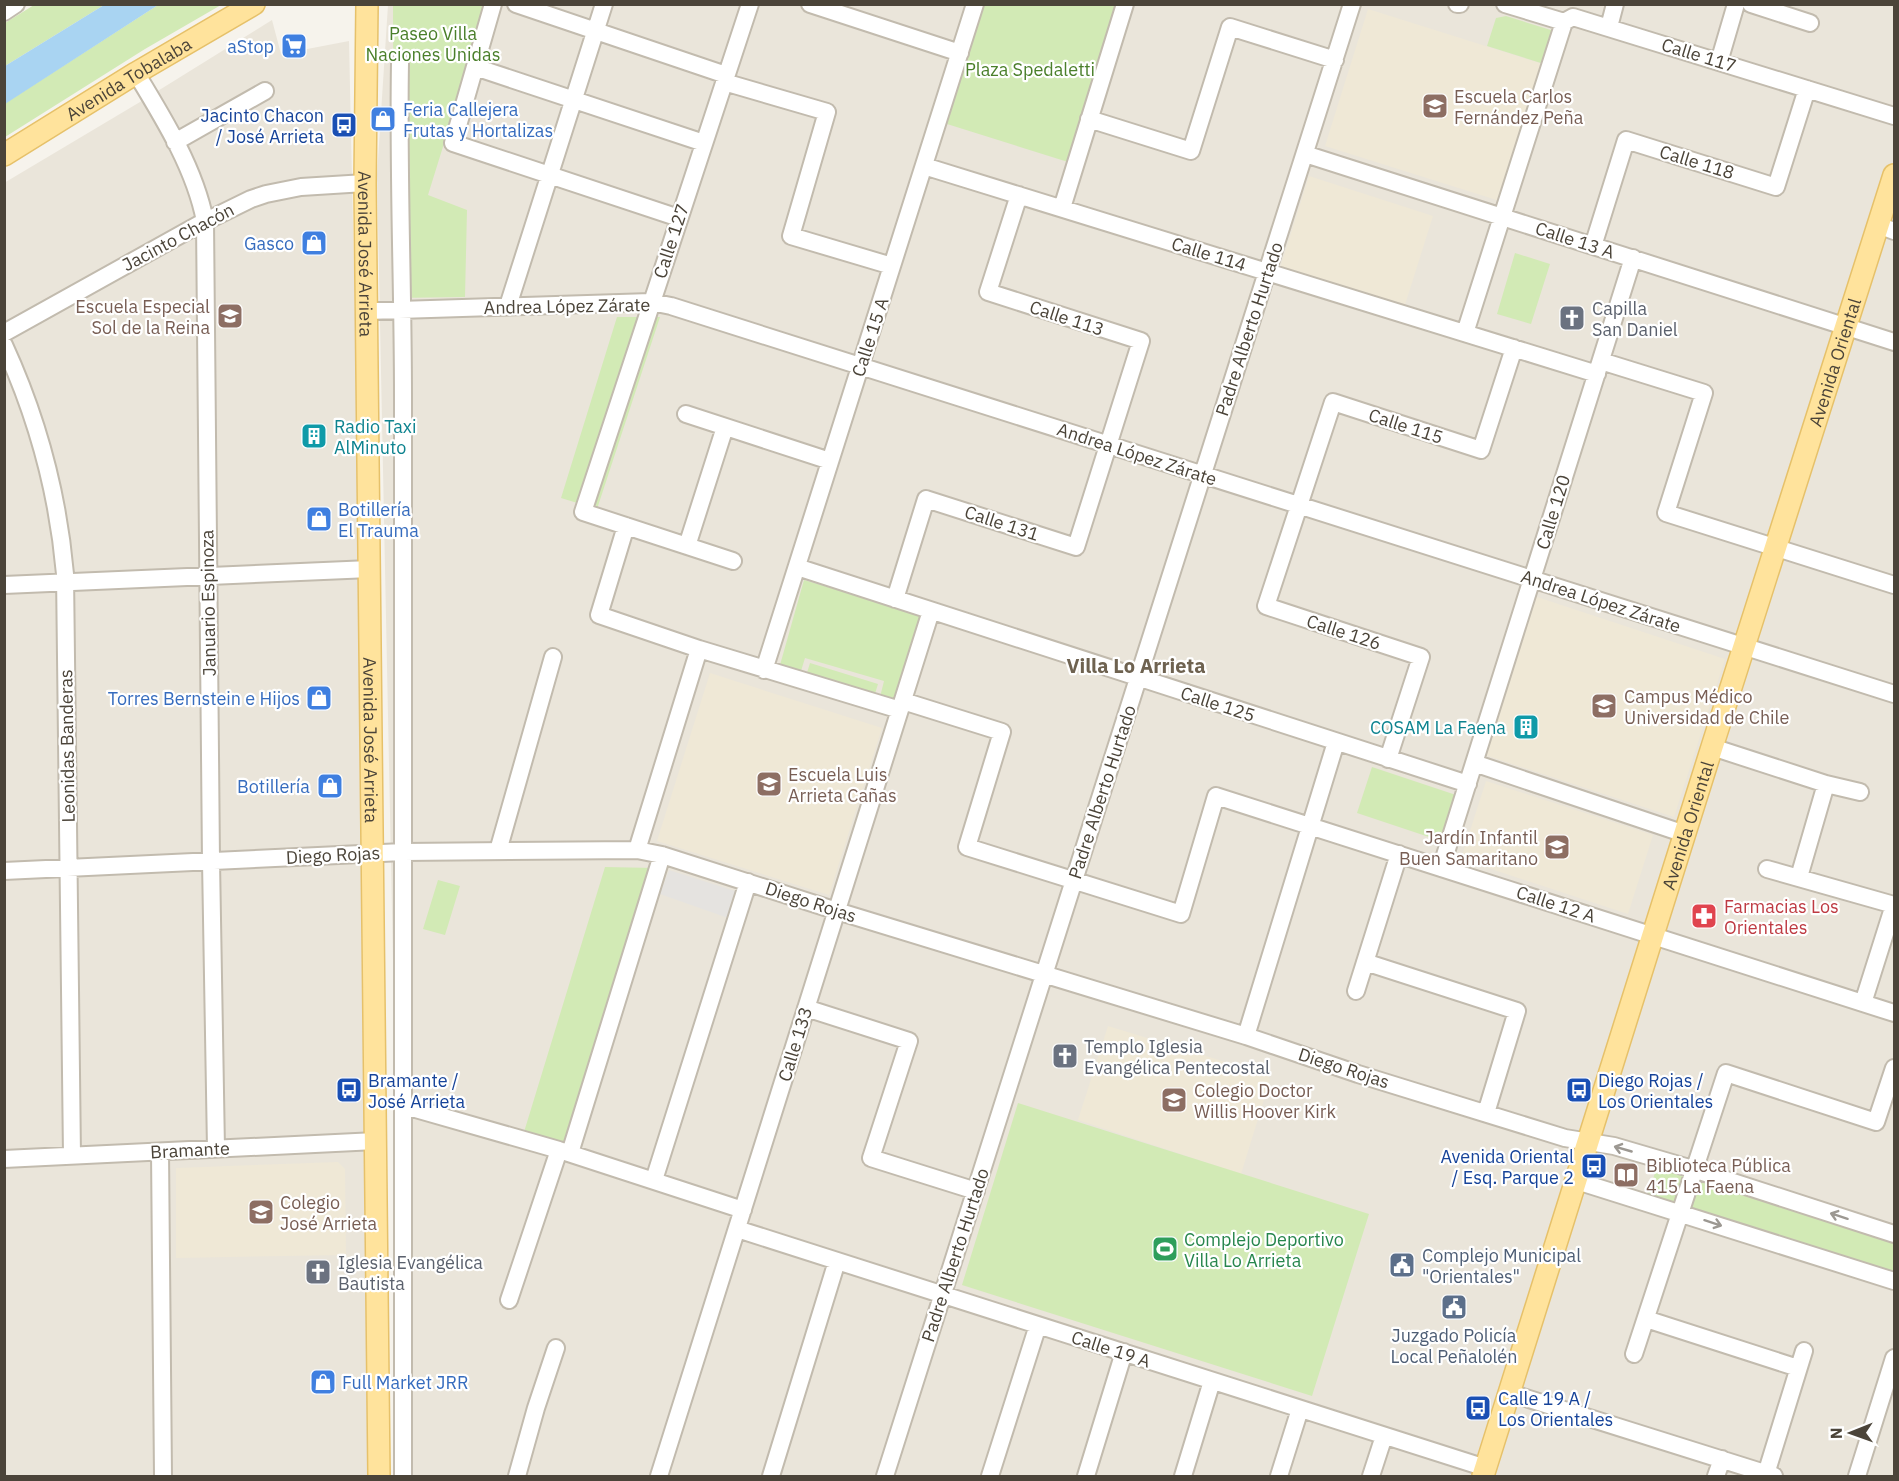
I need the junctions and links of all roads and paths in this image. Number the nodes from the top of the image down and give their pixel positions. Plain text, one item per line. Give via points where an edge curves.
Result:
1 (16, 4) edge
2 (254, 4) edge
3 (367, 4) edge
4 (493, 4) edge
5 (516, 4) edge
6 (604, 4) edge
7 (750, 4) edge
8 (810, 4) edge
9 (975, 4) edge
10 (1125, 4) edge
11 (1352, 4) edge
12 (1505, 4) edge
13 (1615, 4) edge
14 (1736, 4) edge
15 (1750, 4) edge
16 (846, 10) edge
17 (4, 12) edge
18 (1564, 22) junction
19 (1810, 23) dead end
20 (1609, 27) junction
21 (596, 31) junction
22 (960, 53) junction
23 (1335, 60) junction
24 (1719, 62) junction
25 (400, 63) dead end
26 (475, 66) junction
27 (136, 73) junction
28 (725, 78) junction
29 (1807, 89) junction
30 (265, 92) dead end
31 (574, 100) junction
32 (1894, 116) edge
33 (1089, 119) junction
34 (175, 142) junction
35 (704, 143) junction
36 (1305, 154) junction
37 (4, 155) edge
38 (924, 166) junction
39 (550, 175) junction
40 (1894, 175) edge
41 (365, 183) junction
42 (1019, 195) junction
43 (1062, 208) junction
44 (1503, 217) junction
45 (679, 218) junction
46 (205, 221) junction
47 (1886, 228) edge
48 (1593, 246) junction
49 (1633, 258) junction
50 (892, 266) junction
51 (1267, 272) junction
52 (651, 302) junction
53 (508, 306) junction
54 (403, 310) junction
55 (367, 311) junction
56 (1846, 326) junction
57 (4, 333) edge
58 (1465, 333) junction
59 (1894, 342) edge
60 (4, 345) edge
61 (1514, 348) junction
62 (860, 366) junction
63 (1599, 367) junction
64 (686, 414) dead end
65 (725, 427) junction
66 (1108, 445) junction
67 (830, 461) junction
68 (1203, 475) junction
69 (1299, 505) junction
70 (626, 526) junction
71 (687, 546) junction
72 (1775, 547) junction
73 (734, 561) dead end
74 (797, 567) junction
75 (370, 569) junction
76 (208, 576) junction
77 (1532, 579) junction
78 (66, 582) junction
79 (4, 585) edge
80 (1894, 585) edge
81 (895, 599) junction
82 (931, 611) junction
83 (1744, 646) junction
84 (699, 650) junction
85 (553, 657) dead end
86 (764, 670) junction
87 (1138, 678) junction
88 (1894, 694) edge
89 (901, 705) junction
90 (1336, 742) junction
91 (1712, 747) junction
92 (1388, 759) junction
93 (1474, 763) junction
94 (1468, 784) junction
95 (1826, 784) junction
96 (1860, 792) dead end
97 (1311, 826) junction
98 (1685, 834) junction
99 (498, 850) junction
100 (637, 850) junction
101 (403, 852) junction
102 (373, 853) junction
103 (1399, 854) junction
104 (662, 855) junction
105 (211, 861) junction
106 (69, 868) junction
107 (1441, 868) junction
108 (1767, 869) dead end
109 (4, 871) edge
110 (1799, 877) junction
111 (1074, 881) junction
112 (748, 882) junction
113 (837, 911) junction
114 (1893, 911) edge
115 (1654, 935) junction
116 (1365, 962) junction
117 (1045, 974) junction
118 (1356, 991) dead end
119 (1863, 1003) junction
120 (806, 1008) junction
121 (1894, 1013) edge
122 (1246, 1036) junction
123 (1894, 1068) edge
124 (412, 1108) junction
125 (1486, 1113) junction
126 (376, 1141) junction
127 (1589, 1142) junction
128 (216, 1149) junction
129 (160, 1152) junction
130 (565, 1152) junction
131 (72, 1156) junction
132 (4, 1159) edge
133 (1696, 1170) junction
134 (654, 1180) junction
135 (1577, 1180) junction
136 (976, 1191) junction
137 (743, 1210) junction
138 (1681, 1213) junction
139 (737, 1229) junction
140 (1894, 1234) edge
141 (837, 1261) junction
142 (1894, 1281) edge
143 (943, 1295) junction
144 (509, 1300) dead end
145 (1646, 1319) junction
146 (1038, 1325) junction
147 (556, 1348) dead end
148 (1804, 1351) dead end
149 (1124, 1353) junction
150 (1634, 1354) dead end
151 (1894, 1358) edge
152 (1798, 1368) junction
153 (1212, 1381) junction
154 (1510, 1393) junction
155 (1300, 1409) junction
156 (1384, 1436) junction
157 (1722, 1459) junction
158 (1484, 1472) edge
159 (1770, 1475) edge
160 (163, 1476) edge
161 (379, 1476) edge
162 (403, 1476) edge
163 (517, 1476) edge
164 (659, 1476) edge
165 (771, 1476) edge
166 (885, 1476) edge
167 (990, 1476) edge
168 (1086, 1476) edge
169 (1183, 1476) edge
170 (1279, 1476) edge
171 (1371, 1476) edge
172 (1716, 1476) edge
173 (1857, 1476) edge

1 - 17 street
2 - 27 main road, Avenida Tobalaba
3 - 41 main road, Avenida José Arrieta
4 - 26 street
5 - 21 street
6 - 21 street
7 - 28 street, Calle 127
8 - 16 street
9 - 22 street, Calle 15 A
10 - 33 street
11 - 23 street, Padre Alberto Hurtado
12 - 18 street, Calle 117
13 - 20 street
14 - 24 street
15 - 19 street
16 - 22 street
18 - 20 street, Calle 117 via 1573,17
18 - 44 street
20 - 24 street, Calle 117
21 - 28 street
21 - 31 street
22 - 38 street, Calle 15 A
23 - 33 street via 1230,27 1191,151
23 - 36 street, Padre Alberto Hurtado
24 - 29 street, Calle 117
25 - 54 street
26 - 31 street
26 - 39 street via 453,143
27 - 34 street, Januario Espinoza
27 - 37 main road, Avenida Tobalaba
28 - 35 street, Calle 127
28 - 50 street via 827,112 791,236
29 - 32 street, Calle 117
29 - 48 street, Calle 118 via 1776,187 1626,140
30 - 34 street
31 - 35 street
31 - 39 street
33 - 43 street
34 - 46 street, Januario Espinoza via 199,196
35 - 45 street, Calle 127
36 - 44 street, Calle 13 A
36 - 51 street, Padre Alberto Hurtado
38 - 42 street, Calle 114
38 - 50 street, Calle 15 A
39 - 45 street
39 - 53 street
40 - 47 main road, Avenida Oriental
41 - 46 street, Jacinto Chacón via 284,190 251,199
41 - 55 main road, Avenida José Arrieta
42 - 43 street, Calle 114
42 - 66 street, Calle 113 via 988,292 1141,341
43 - 51 street, Calle 114
44 - 48 street, Calle 13 A
44 - 58 street
45 - 52 street, Calle 127
46 - 57 street, Jacinto Chacón
46 - 76 street, Januario Espinoza
47 - 56 main road, Avenida Oriental
48 - 49 street, Calle 13 A
49 - 56 street, Calle 13 A
49 - 63 street, Calle 120
50 - 62 street, Calle 15 A
51 - 58 street, Calle 114
51 - 68 street, Padre Alberto Hurtado
52 - 53 street, Andrea López Zárate
52 - 62 street, Andrea López Zárate
52 - 70 street, Calle 127 via 584,512
53 - 54 street, Andrea López Zárate
54 - 55 street, Andrea López Zárate
54 - 101 street
55 - 75 main road, Avenida José Arrieta
56 - 59 street, Calle 13 A
56 - 72 main road, Avenida Oriental
58 - 61 street, Calle 114
60 - 78 street, Leonidas Banderas via 27,397 47,461
61 - 63 street, Calle 114
61 - 69 street, Calle 115 via 1481,450 1333,402
62 - 66 street, Andrea López Zárate
62 - 67 street, Calle 15 A
63 - 72 street, Calle 114 via 1704,393 1666,513
63 - 77 street, Calle 120
64 - 65 street
65 - 67 street
65 - 71 street
66 - 68 street, Andrea López Zárate
66 - 81 street, Calle 131 via 1076,547 926,499
67 - 74 street, Calle 15 A
68 - 69 street, Andrea López Zárate
68 - 87 street, Padre Alberto Hurtado
69 - 77 street, Andrea López Zárate
69 - 92 street, Calle 126 via 1266,606 1421,657
70 - 71 street
70 - 84 street via 598,615
71 - 73 street
72 - 80 street
72 - 83 main road, Avenida Oriental
74 - 81 street, Calle 125
74 - 86 street, Calle 15 A
75 - 76 street
75 - 102 main road, Avenida José Arrieta
76 - 78 street
76 - 105 street, Januario Espinoza
77 - 83 street, Andrea López Zárate
77 - 93 street, Calle 120
78 - 79 street
78 - 106 street, Leonidas Banderas
81 - 82 street, Calle 125
82 - 87 street, Calle 125
82 - 89 street, Calle 133
83 - 88 street, Andrea López Zárate
83 - 91 main road, Avenida Oriental
84 - 86 street
84 - 100 street
85 - 99 street
86 - 89 street
87 - 90 street, Calle 125
87 - 111 street, Padre Alberto Hurtado
89 - 111 street via 1002,732 967,847
89 - 113 street, Calle 133
90 - 92 street, Calle 125
90 - 97 street
91 - 95 street
91 - 98 main road, Avenida Oriental
92 - 94 street, Calle 125
93 - 94 street, Calle 120
93 - 98 street
94 - 107 street, Calle 120
95 - 96 street
95 - 110 street
97 - 103 street, Calle 12 A
97 - 111 street, Calle 12 A via 1216,796 1180,914
97 - 122 street
98 - 115 main road, Avenida Oriental
99 - 100 street, Diego Rojas
99 - 101 street, Diego Rojas
100 - 104 street, Diego Rojas
101 - 102 street, Diego Rojas
101 - 124 street
102 - 105 street, Diego Rojas
102 - 126 main road, Avenida José Arrieta
103 - 107 street, Calle 12 A
103 - 116 street
104 - 112 street, Diego Rojas
104 - 130 street
105 - 106 street, Diego Rojas
105 - 128 street, Januario Espinoza
106 - 109 street, Diego Rojas
106 - 131 street, Leonidas Banderas
107 - 115 street, Calle 12 A
108 - 110 street
110 - 114 street
111 - 117 street, Padre Alberto Hurtado
112 - 113 street, Diego Rojas
112 - 134 street
113 - 117 street, Diego Rojas
113 - 120 street, Calle 133
114 - 119 street
115 - 119 street, Calle 12 A
115 - 127 main road, Avenida Oriental
116 - 118 street
116 - 125 street via 1517,1011
117 - 122 street, Diego Rojas
117 - 136 street, Padre Alberto Hurtado
119 - 121 street, Calle 12 A
120 - 136 street via 909,1041 871,1158
120 - 137 street, Calle 133
122 - 125 street, Diego Rojas
123 - 133 street via 1876,1122 1726,1073
124 - 130 street
124 - 162 street
125 - 127 street, Diego Rojas
126 - 128 street, Bramante
126 - 161 main road, Avenida José Arrieta
133 -> 127 street, Diego Rojas
127 - 135 main road, Avenida Oriental
128 - 129 street, Bramante
129 - 131 street, Bramante
129 - 160 street
130 - 134 street
130 - 144 street
131 - 132 street, Bramante
133 - 138 street
140 -> 133 street, Diego Rojas
134 - 137 street
135 - 138 street
135 - 154 main road, Avenida Oriental
136 - 143 street, Padre Alberto Hurtado
137 - 139 street, Calle 133
138 -> 142 street
138 - 145 street
139 - 141 street, Calle 19 A
139 - 164 street, Calle 133
141 - 143 street, Calle 19 A
141 - 165 street
143 - 146 street, Calle 19 A
143 - 166 street, Padre Alberto Hurtado
145 - 150 street
145 - 152 street
146 - 149 street, Calle 19 A
146 - 167 street
147 - 163 street
148 - 152 street
149 - 153 street, Calle 19 A
149 - 168 street
151 - 173 street
152 - 159 street
153 - 155 street, Calle 19 A
153 - 169 street
154 - 157 street
154 - 158 main road, Avenida Oriental
155 - 156 street, Calle 19 A
155 - 170 street
156 - 158 street, Calle 19 A
156 - 171 street
157 - 159 street
157 - 172 street

